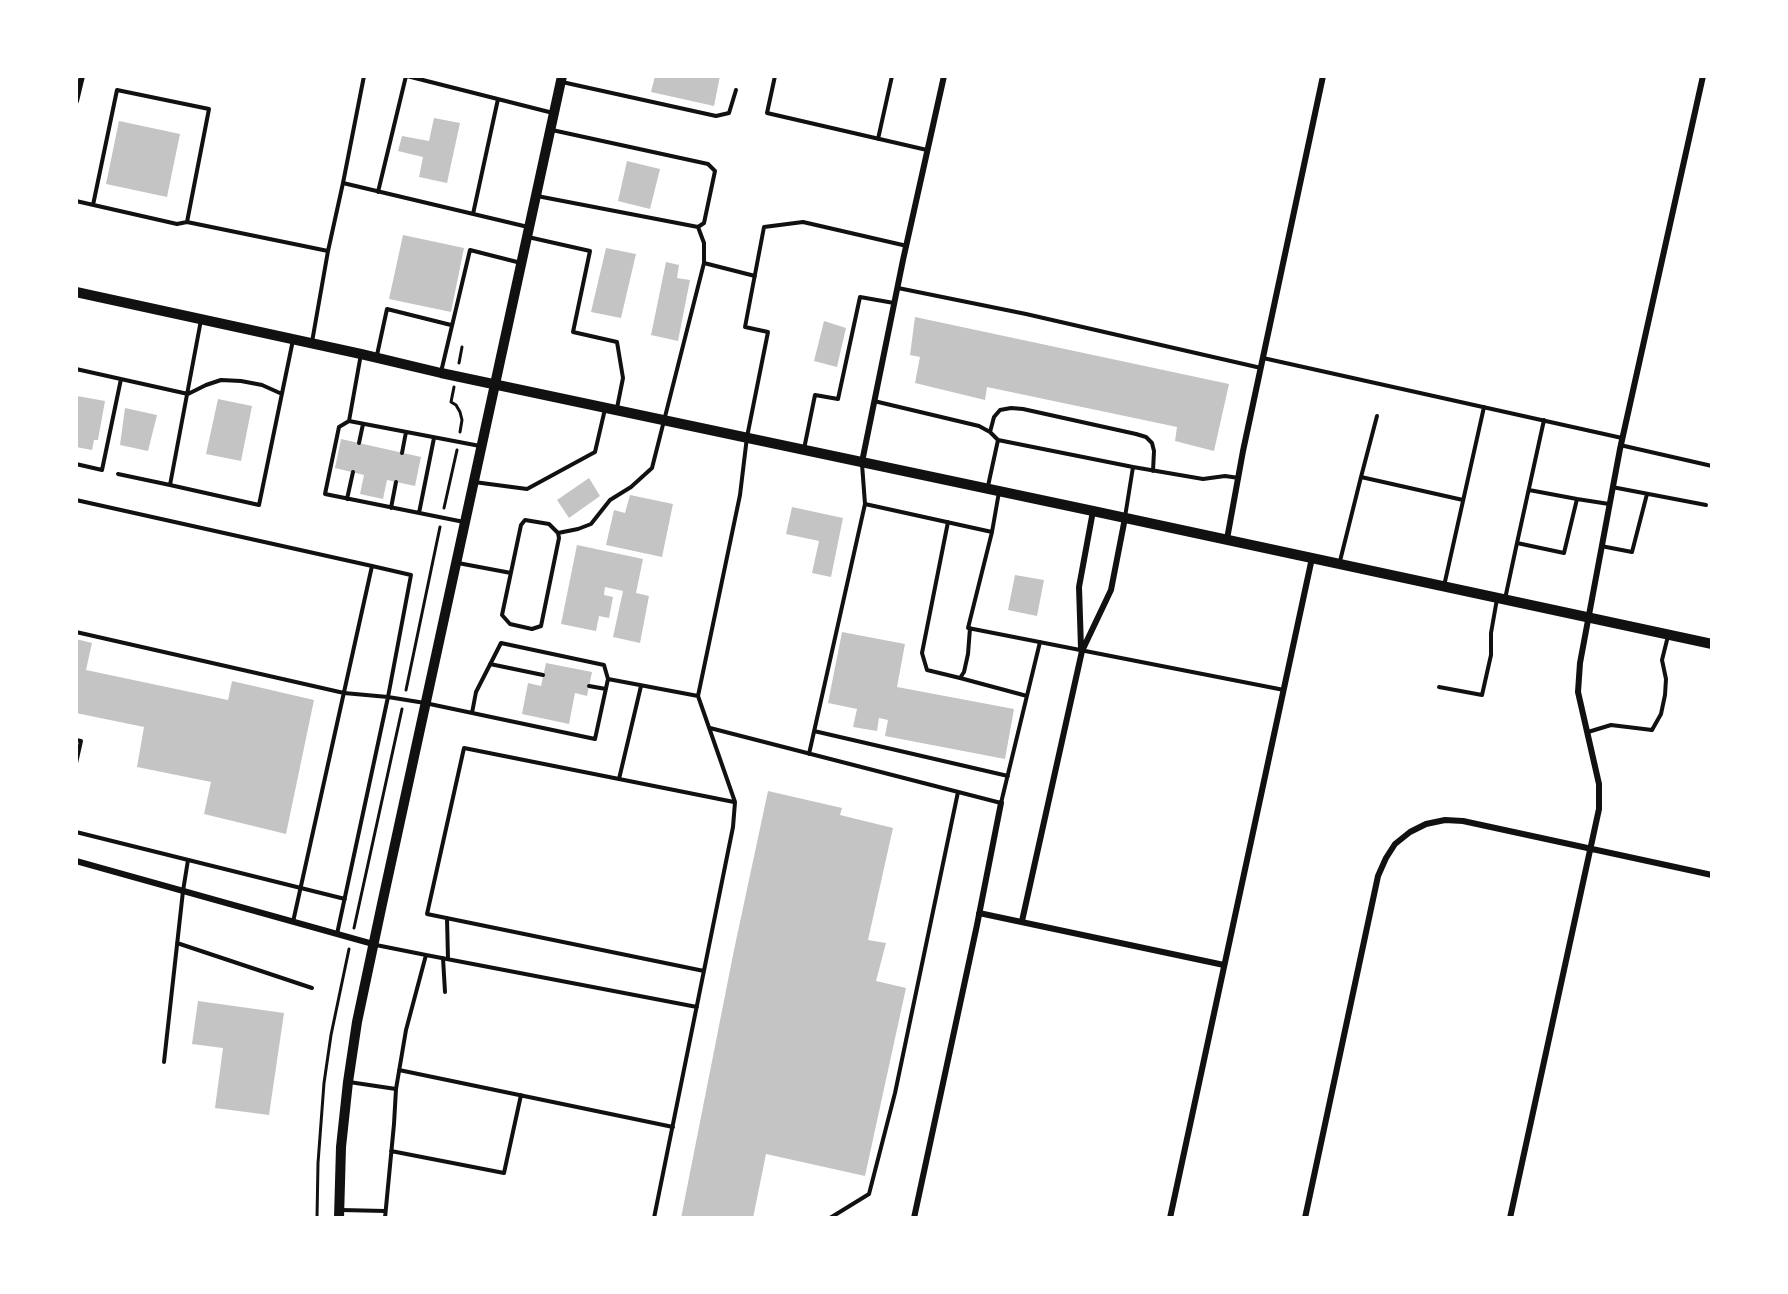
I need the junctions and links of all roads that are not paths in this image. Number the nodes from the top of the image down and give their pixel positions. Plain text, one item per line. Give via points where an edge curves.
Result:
1 (82, 76) edge
2 (364, 76) edge
3 (406, 76) edge
4 (775, 76) edge
5 (892, 76) edge
6 (944, 76) edge
7 (1323, 76) edge
8 (1703, 76) edge
9 (562, 79) edge
10 (736, 90) dead end
11 (498, 99) junction
12 (76, 101) edge
13 (554, 114) junction
14 (551, 129) junction
15 (878, 139) junction
16 (927, 151) junction
17 (343, 183) junction
18 (378, 192) junction
19 (536, 196) junction
20 (76, 201) edge
21 (93, 205) junction
22 (472, 214) junction
23 (186, 222) junction
24 (698, 227) junction
25 (528, 232) junction
26 (907, 246) junction
27 (328, 251) junction
28 (521, 263) junction
29 (704, 263) junction
30 (755, 276) junction
31 (898, 288) junction
32 (76, 292) edge
33 (895, 303) junction
34 (201, 319) junction
35 (451, 325) junction
36 (294, 340) junction
37 (312, 344) junction
38 (361, 354) junction
39 (376, 357) junction
40 (1263, 358) junction
41 (1261, 368) junction
42 (76, 369) edge
43 (441, 373) junction
44 (121, 379) junction
45 (495, 384) junction
46 (188, 394) junction
47 (282, 394) junction
48 (874, 401) junction
49 (606, 407) junction
50 (1485, 407) junction
51 (617, 410) junction
52 (1377, 416) dead end
53 (664, 420) junction
54 (1544, 420) junction
55 (349, 421) junction
56 (363, 424) junction
57 (406, 432) junction
58 (990, 432) junction
59 (747, 437) junction
60 (434, 438) junction
61 (998, 440) junction
62 (1621, 442) junction
63 (359, 444) dead end
64 (481, 447) junction
65 (804, 449) junction
66 (402, 453) dead end
67 (862, 462) junction
68 (76, 464) edge
69 (1712, 466) edge
70 (1133, 468) junction
71 (1153, 471) junction
72 (353, 472) dead end
73 (118, 474) dead end
74 (1361, 477) junction
75 (1239, 478) junction
76 (396, 482) dead end
77 (473, 482) junction
78 (170, 485) junction
79 (1612, 487) junction
80 (993, 489) junction
81 (1529, 490) junction
82 (1647, 494) junction
83 (347, 499) junction
84 (1576, 499) junction
85 (76, 500) edge
86 (1463, 500) junction
87 (865, 504) junction
88 (1609, 504) junction
89 (1706, 506) dead end
90 (391, 507) junction
91 (1093, 511) junction
92 (419, 513) junction
93 (1125, 518) junction
94 (465, 522) junction
95 (948, 522) junction
96 (992, 532) junction
97 (558, 533) junction
98 (1227, 539) junction
99 (1517, 543) junction
100 (1601, 546) junction
101 (1312, 558) junction
102 (456, 562) junction
103 (1340, 564) junction
104 (372, 566) junction
105 (511, 573) junction
106 (1444, 587) junction
107 (1501, 599) junction
108 (1588, 617) junction
109 (970, 628) junction
110 (76, 632) edge
111 (1668, 635) junction
112 (1040, 642) junction
113 (1712, 644) edge
114 (1082, 651) junction
115 (490, 664) junction
116 (543, 675) dead end
117 (960, 678) junction
118 (608, 680) junction
119 (590, 686) dead end
120 (640, 686) junction
121 (1439, 687) dead end
122 (606, 689) junction
123 (1284, 690) junction
124 (344, 693) junction
125 (698, 696) junction
126 (1027, 696) junction
127 (388, 697) junction
128 (425, 703) junction
129 (472, 713) junction
130 (710, 728) junction
131 (814, 731) junction
132 (1588, 732) junction
133 (1712, 732) edge
134 (1712, 739) edge
135 (76, 740) edge
136 (809, 754) junction
137 (76, 763) edge
138 (1008, 776) junction
139 (619, 779) junction
140 (958, 792) junction
141 (735, 802) junction
142 (1001, 803) junction
143 (76, 832) edge
144 (1590, 849) junction
145 (188, 860) junction
146 (76, 861) edge
147 (1712, 875) edge
148 (302, 888) junction
149 (183, 891) junction
150 (345, 899) junction
151 (979, 913) junction
152 (447, 918) junction
153 (1022, 921) junction
154 (293, 922) junction
155 (337, 934) junction
156 (177, 943) junction
157 (373, 944) junction
158 (426, 955) junction
159 (443, 958) junction
160 (448, 959) junction
161 (1224, 964) junction
162 (704, 971) junction
163 (312, 988) dead end
164 (445, 992) dead end
165 (697, 1007) junction
166 (164, 1062) dead end
167 (399, 1070) junction
168 (348, 1082) junction
169 (396, 1089) junction
170 (521, 1095) junction
171 (673, 1126) junction
172 (391, 1151) junction
173 (385, 1211) junction
174 (339, 1214) edge
175 (384, 1218) edge
176 (654, 1218) edge
177 (830, 1218) edge
178 (914, 1218) edge
179 (1170, 1218) edge
180 (1305, 1218) edge
181 (1510, 1218) edge

1 - 12 street
2 - 17 lane
3 - 11 lane
3 - 18 lane
4 - 15 lane via 767,113
5 - 15 lane
6 - 16 street
7 - 40 street
8 - 62 street
9 - 10 lane via 716,116 729,113
9 - 13 main road
11 - 13 lane
11 - 22 lane
13 - 14 main road
14 - 19 main road
14 - 24 lane via 708,164 715,171 704,223
15 - 16 lane
16 - 26 street
17 - 18 lane
17 - 27 lane
18 - 22 lane
19 - 24 lane
19 - 25 main road
20 - 21 lane
21 - 23 lane via 177,224
21 - 23 lane via 117,90 209,109
22 - 25 lane
23 - 27 lane
24 - 29 lane via 704,243
25 - 28 main road
25 - 51 lane via 590,251 573,332 617,342 623,378
26 - 30 lane via 803,222 764,227
26 - 31 street
27 - 37 lane
28 - 35 lane via 470,250
28 - 45 main road
29 - 30 lane
29 - 53 lane
30 - 59 lane via 745,327 768,332
31 - 33 street
31 - 41 lane
32 - 34 main road
33 - 48 street
33 - 65 lane via 860,297 838,399 815,395
34 - 36 main road
34 - 46 lane
35 - 39 lane via 387,309
35 - 43 lane
36 - 37 main road
36 - 47 lane
37 - 38 main road
38 - 39 main road
38 - 55 lane
39 - 43 main road
40 - 41 street
40 - 50 lane
41 - 75 street
42 - 44 lane
43 - 45 main road
44 - 46 lane
44 - 68 lane via 102,470
45 - 49 main road
45 - 64 main road
46 - 47 lane via 221,380 262,385
46 - 78 lane
47 - 78 lane via 259,505
48 - 58 lane
48 - 67 street
49 - 51 main road
49 - 77 lane via 595,452 527,489
50 - 54 lane
50 - 86 lane
51 - 53 main road
52 - 74 lane
53 - 59 main road
53 - 97 lane via 652,468 610,500 591,524
54 - 62 lane
54 - 81 lane
55 - 56 lane
55 - 83 lane via 339,427 325,494
56 - 57 lane
56 - 63 lane
57 - 60 lane
57 - 66 lane
58 - 61 lane
58 - 71 lane via 1000,410 1011,408 1146,437 1154,452
59 - 65 main road
59 - 125 lane via 740,495
60 - 64 lane
60 - 92 lane
61 - 70 lane
61 - 80 lane
62 - 69 lane
62 - 79 street
64 - 77 main road
65 - 67 main road
67 - 80 main road
67 - 87 lane
70 - 71 lane
70 - 93 lane
71 - 75 lane via 1203,479
72 - 83 lane
73 - 78 lane
74 - 86 lane
74 - 103 lane
75 - 98 street
76 - 90 lane
77 - 94 main road
79 - 82 lane
79 - 88 street
80 - 91 main road
80 - 96 lane
81 - 84 lane
81 - 99 lane
82 - 89 lane
82 - 100 lane via 1632,552
83 - 90 lane
84 - 88 lane
84 - 99 lane via 1564,553
85 - 104 lane
86 - 106 lane
87 - 95 lane
87 - 131 lane
88 - 100 street
90 - 92 lane
91 - 93 main road
91 - 114 street via 1079,587
92 - 94 lane
93 - 98 main road
93 - 114 street via 1111,590
94 - 102 main road
95 - 96 lane
95 - 117 lane via 922,653 927,670
96 - 109 lane
97 - 105 lane via 549,524 525,520
97 - 105 lane via 541,626 532,629 510,624 502,615
98 - 101 main road
99 - 107 lane
100 - 108 street
101 - 103 main road
101 - 123 street
102 - 105 lane
102 - 128 main road
103 - 106 main road
104 - 124 lane
104 - 127 lane via 411,575
106 - 107 main road
107 - 108 main road
107 - 121 lane via 1491,633 1491,655 1482,695
108 - 111 main road
108 - 132 street via 1578,692
109 - 112 lane
109 - 117 lane via 968,654
110 - 124 lane
111 - 113 main road
111 - 132 lane via 1662,660 1665,695 1652,730 1611,725
112 - 114 lane
112 - 126 lane
114 - 123 lane
114 - 153 street
115 - 116 lane
115 - 118 lane via 501,643 604,665
115 - 129 lane via 476,692
117 - 126 lane
118 - 120 lane
118 - 122 lane
119 - 122 lane
120 - 125 lane
120 - 139 lane
122 - 129 lane via 594,739
123 - 161 street
124 - 127 lane
124 - 148 lane
125 - 130 lane
126 - 138 lane
127 - 128 lane
127 - 150 lane
128 - 129 lane
128 - 157 main road
130 - 136 lane
130 - 141 lane
131 - 136 lane
131 - 138 lane
132 - 144 street via 1599,784 1599,809
133 - 134 lane
135 - 137 lane via 81,741
136 - 140 lane
138 - 142 lane
139 - 141 lane
139 - 152 lane via 464,748 427,914
140 - 142 lane
140 - 177 lane via 895,1093 869,1194
141 - 162 lane
142 - 151 street
143 - 145 lane
144 - 147 street
144 - 180 street via 1445,820 1426,824 1395,844 1378,876
144 - 181 street
145 - 148 lane
145 - 149 lane
146 - 149 street
148 - 150 lane
148 - 154 lane
149 - 154 street
149 - 156 lane
150 - 155 lane
151 - 153 street
151 - 178 street
152 - 160 lane
152 - 162 lane
153 - 161 street
154 - 155 street
155 - 157 street
156 - 163 lane
156 - 166 lane
157 - 158 lane
157 - 168 main road
158 - 159 lane
158 - 167 lane
159 - 160 lane
159 - 164 lane
160 - 165 lane
161 - 179 street
162 - 165 lane
165 - 171 lane
167 - 169 lane
167 - 170 lane
168 - 169 lane
168 - 174 main road
169 - 172 lane
170 - 171 lane
170 - 172 lane via 504,1173
171 - 176 lane
172 - 173 lane
173 - 174 lane
173 - 175 lane

